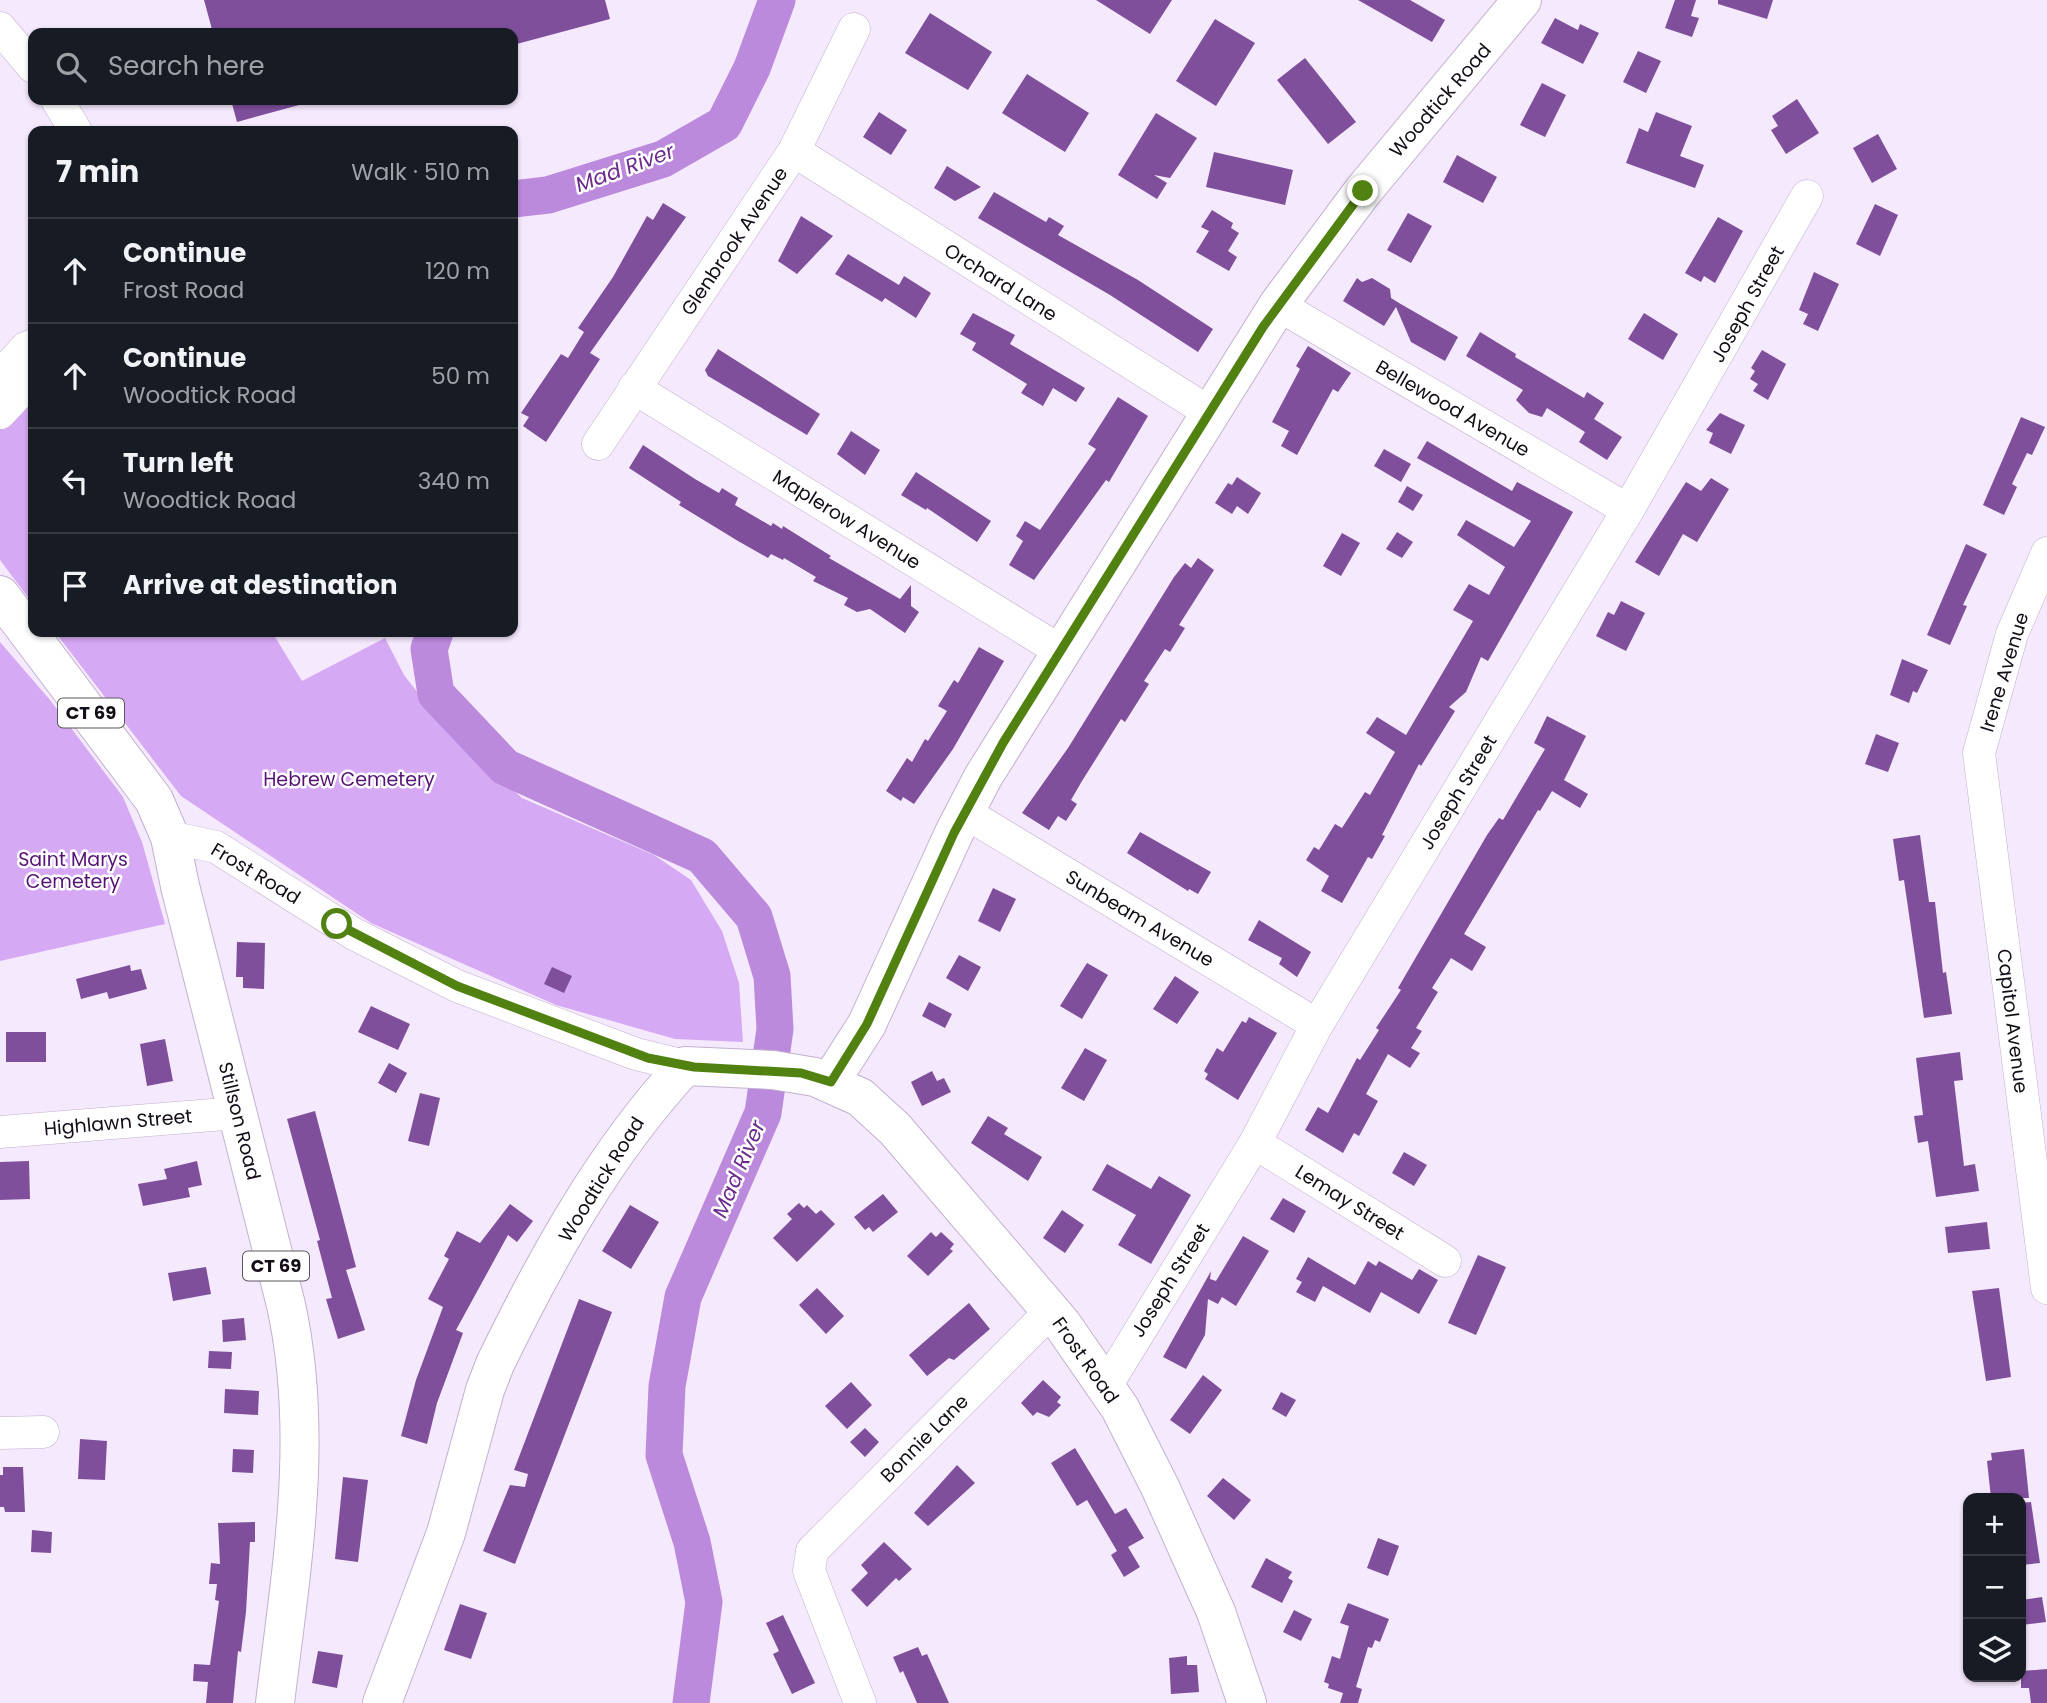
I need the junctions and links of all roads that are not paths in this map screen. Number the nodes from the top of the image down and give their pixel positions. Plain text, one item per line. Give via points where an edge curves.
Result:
1 (1522, 0) edge
2 (0, 28) edge
3 (854, 29) dead end
4 (28, 61) edge
5 (60, 105) edge
6 (73, 126) edge
7 (794, 151) junction
8 (1807, 196) dead end
9 (1278, 305) junction
10 (28, 347) edge
11 (0, 376) edge
12 (28, 383) edge
13 (634, 388) junction
14 (1209, 412) junction
15 (0, 413) edge
16 (598, 444) dead end
17 (1628, 510) junction
18 (2047, 553) edge
19 (0, 595) edge
20 (28, 632) edge
21 (32, 637) edge
22 (1059, 650) junction
23 (1979, 753) joint
24 (964, 812) junction
25 (170, 838) junction
26 (1317, 1025) junction
27 (685, 1066) junction
28 (831, 1082) junction
29 (237, 1113) junction
30 (0, 1132) edge
31 (1255, 1143) junction
32 (1445, 1261) dead end
33 (2047, 1288) edge
34 (1051, 1311) junction
35 (1106, 1385) junction
36 (43, 1432) dead end
37 (0, 1433) edge
38 (275, 1703) edge
39 (382, 1703) edge
40 (860, 1703) edge
41 (1247, 1703) edge

1 - 9 main road, Woodtick Road via 1363,191
2 - 4 street
3 - 7 street, Glenbrook Avenue
5 - 6 street
7 - 13 street, Glenbrook Avenue
7 - 14 street, Orchard Lane
8 - 17 street, Joseph Street
9 - 14 main road, Woodtick Road
9 - 17 street, Bellewood Avenue
10 - 11 street
12 - 15 street
13 - 16 street, Glenbrook Avenue
13 - 22 street, Maplerow Avenue
14 - 22 main road, Woodtick Road
17 - 26 street, Joseph Street
18 - 23 street, Irene Avenue via 2012,634
19 - 20 main road, Stillson Road / CT 69
21 - 25 main road, Stillson Road / CT 69 via 154,800
22 - 24 main road, Woodtick Road
23 - 33 street, Capitol Avenue
24 - 26 street, Sunbeam Avenue
24 - 28 main road, Woodtick Road via 867,1024
25 - 27 street, Frost Road via 216,847 354,934 457,986 636,1054
25 - 29 main road, Stillson Road / CT 69
26 - 31 street, Joseph Street
27 - 28 main road via 793,1072
27 - 39 main road, Woodtick Road via 620,1144 495,1364 446,1533
28 - 34 main road, Frost Road via 886,1119
29 - 30 street, Highlawn Street
29 - 38 main road, Stillson Road / CT 69 via 286,1305 300,1392 299,1491
31 - 32 street, Lemay Street
31 - 35 street, Joseph Street
34 - 35 main road, Frost Road
34 - 40 street, Bonnie Lane via 812,1551 809,1571
35 - 41 main road, Frost Road via 1183,1537 1232,1652
36 - 37 street

